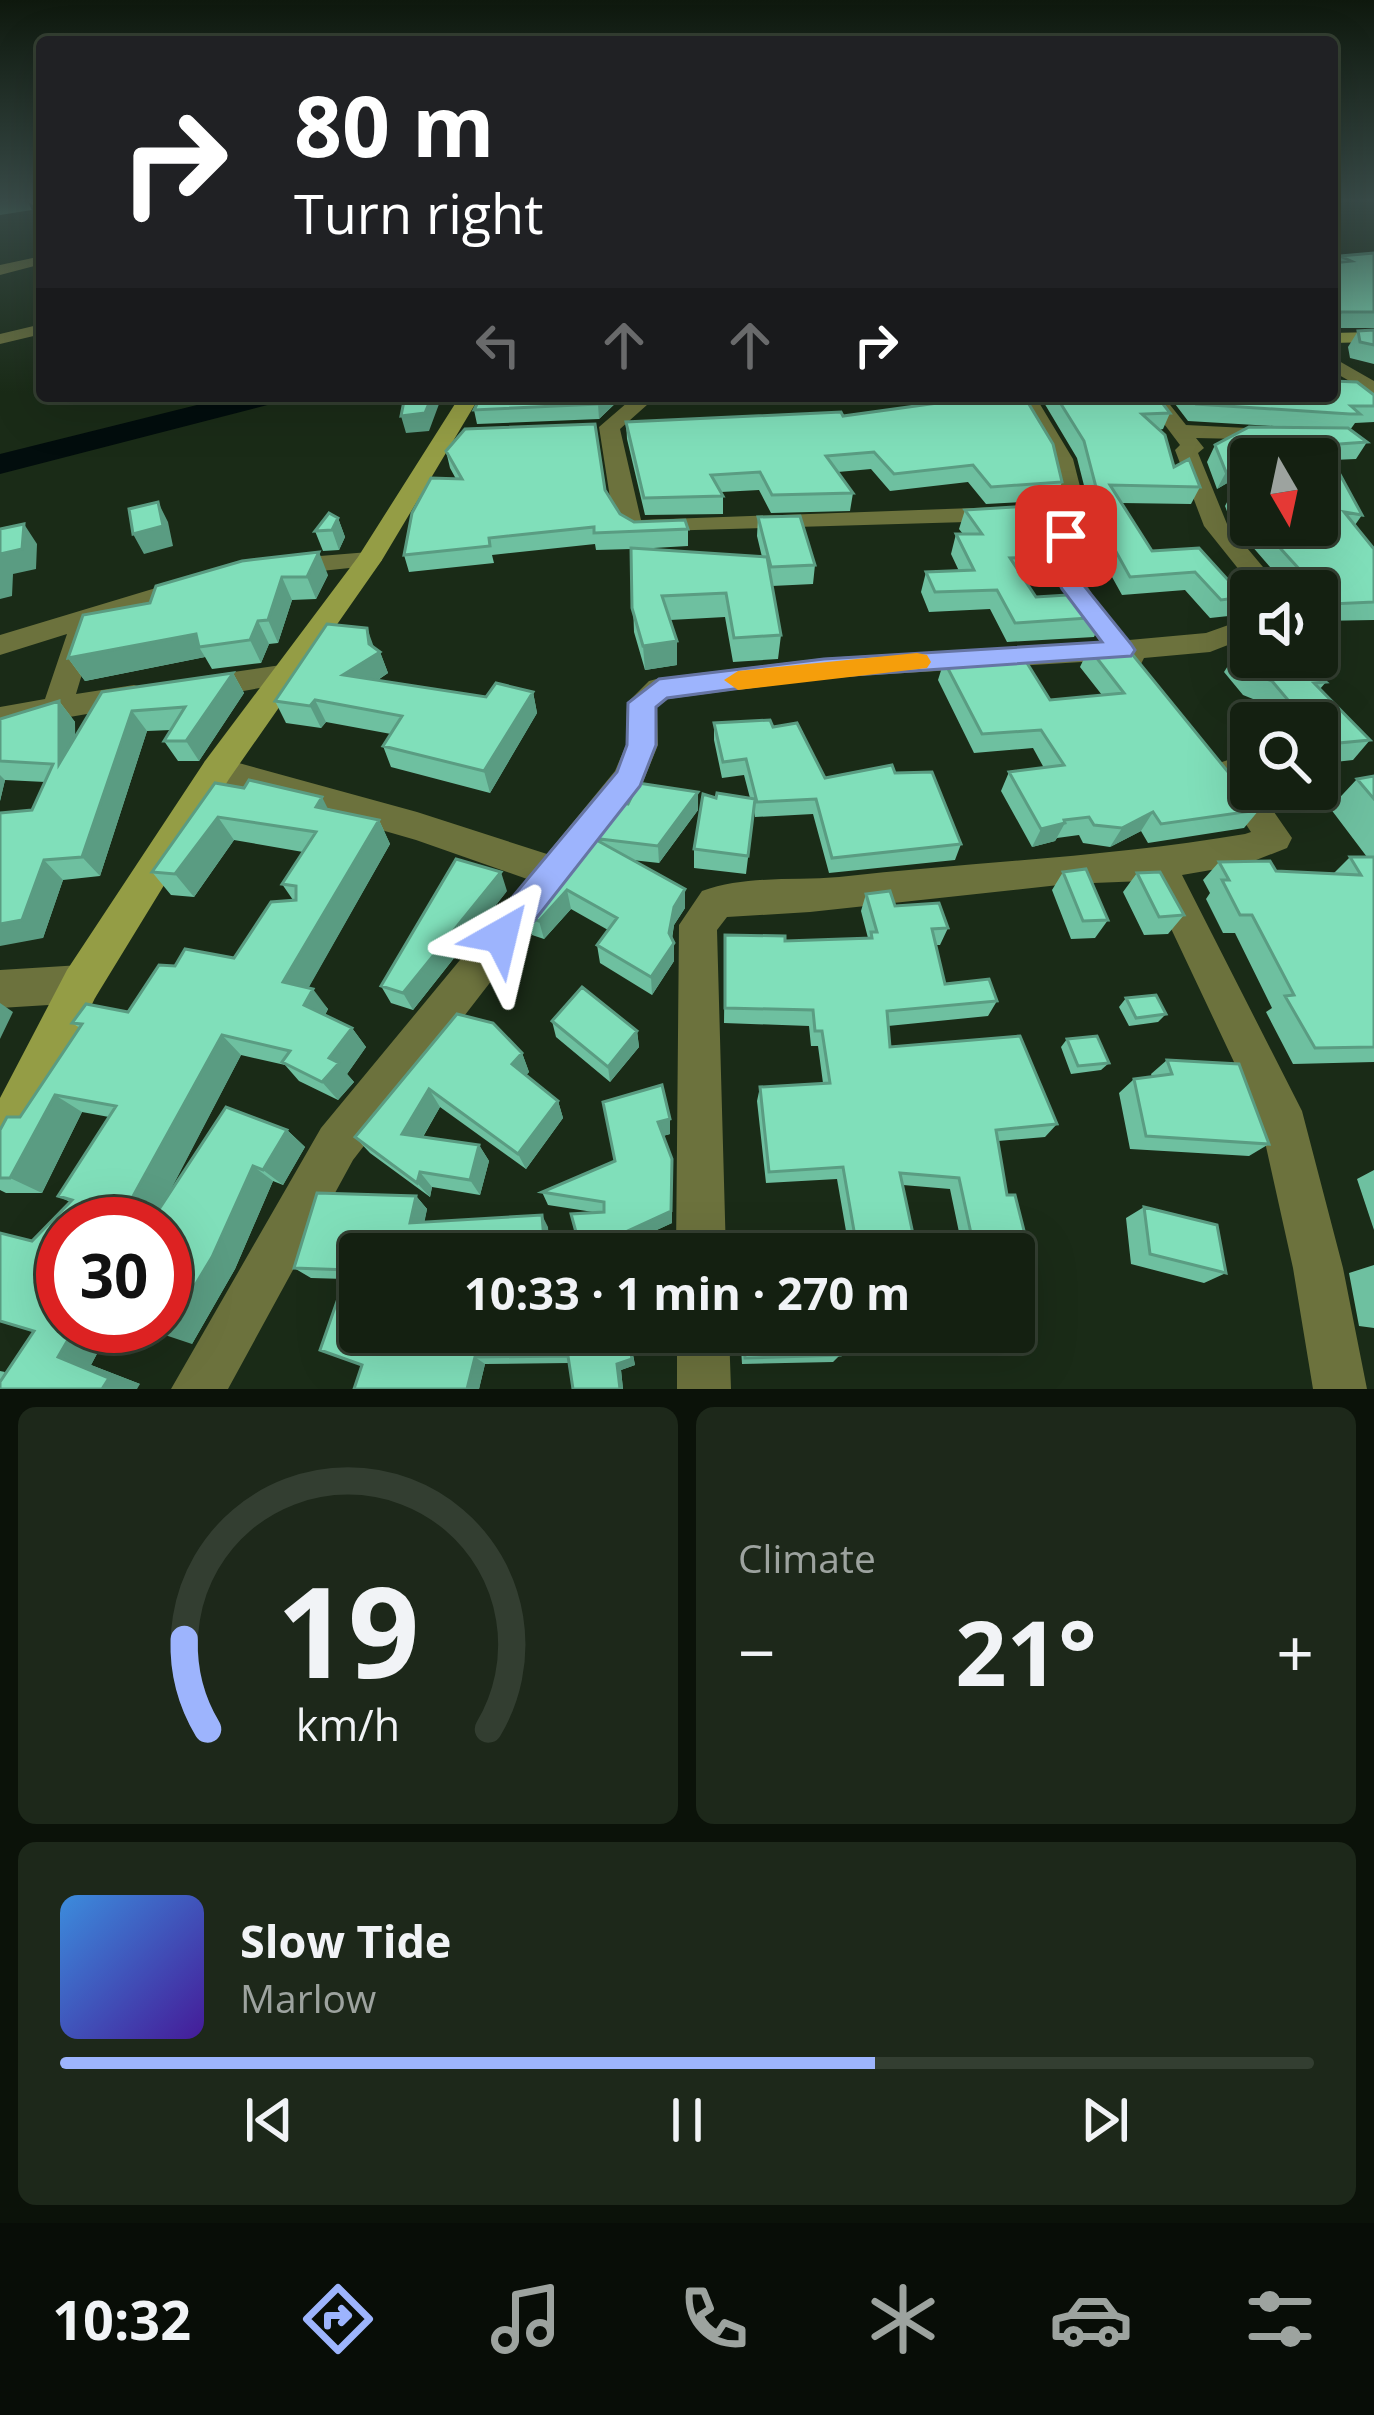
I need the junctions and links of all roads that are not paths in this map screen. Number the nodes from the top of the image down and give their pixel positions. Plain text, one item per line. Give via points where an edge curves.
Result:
1 (36, 330) edge
2 (1374, 337) edge
3 (1338, 338) edge
4 (0, 339) edge
5 (1338, 367) edge
6 (1374, 389) edge
7 (468, 402) edge
8 (638, 402) edge
9 (1021, 402) edge
10 (1158, 402) edge
11 (654, 425) edge
12 (597, 428) junction
13 (1182, 431) junction
14 (1308, 436) edge
15 (1052, 511) junction
16 (369, 560) junction
17 (256, 568) edge
18 (1253, 570) edge
19 (212, 580) edge
20 (87, 617) junction
21 (1230, 634) edge
22 (0, 645) edge
23 (1122, 650) junction
24 (288, 674) junction
25 (1150, 682) edge
26 (58, 705) junction
27 (0, 718) edge
28 (1205, 746) edge
29 (217, 770) junction
30 (1153, 865) junction
31 (550, 871) junction
32 (81, 984) junction
33 (0, 989) edge
34 (0, 1145) edge
35 (701, 1233) edge
36 (703, 1353) edge
37 (198, 1389) edge
38 (704, 1389) edge
39 (1340, 1389) edge

1 - 4 street
2 - 3 street
5 - 6 street
7 - 16 street via 457,435
8 - 12 street
9 - 15 street via 1062,459
10 - 13 street
11 - 12 street
12 - 15 street via 635,527
13 - 14 street
13 - 18 street via 1216,526
15 - 23 street via 1059,561
16 - 17 street
16 - 24 street
19 - 20 street
20 - 22 street
20 - 26 street
21 - 23 street
23 - 25 street
23 - 31 street via 824,668 659,689 642,703 642,745 629,778
24 - 26 street
24 - 29 street
26 - 27 street
28 - 30 street via 1275,838
29 - 31 street
29 - 32 street
30 - 35 street via 715,903 698,925
30 - 39 street via 1280,1111
31 - 37 street via 337,1144
32 - 33 street
32 - 34 street
36 - 38 street

